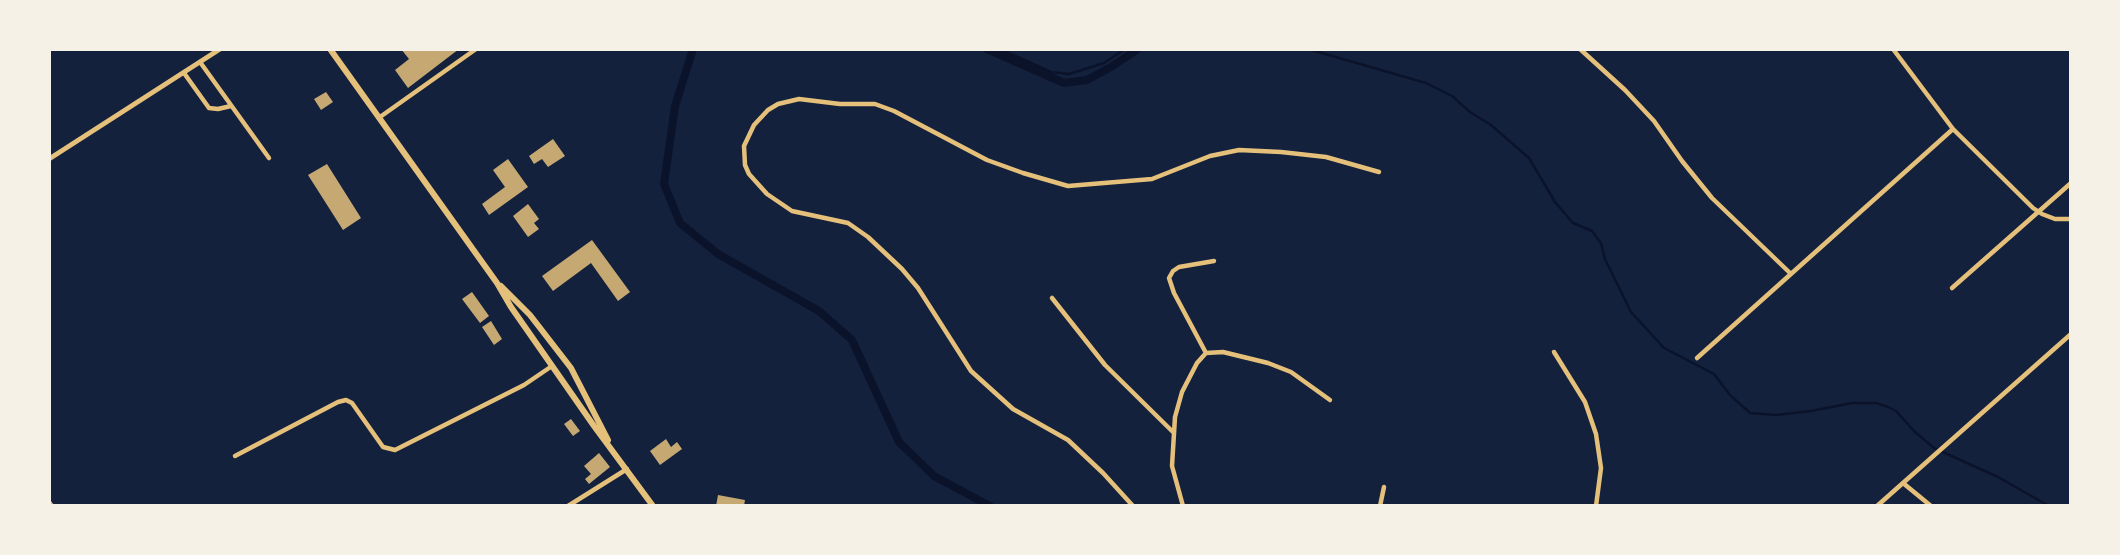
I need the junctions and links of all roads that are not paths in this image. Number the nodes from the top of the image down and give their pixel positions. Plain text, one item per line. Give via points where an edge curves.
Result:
1 (220, 49) edge
2 (330, 49) edge
3 (476, 49) edge
4 (1580, 49) edge
5 (1893, 49) edge
6 (200, 62) junction
7 (184, 73) junction
8 (231, 106) junction
9 (380, 117) junction
10 (1953, 129) junction
11 (269, 158) dead end
12 (49, 159) edge
13 (1379, 172) dead end
14 (2071, 183) edge
15 (2039, 212) junction
16 (2071, 221) edge
17 (1214, 261) dead end
18 (1790, 273) junction
19 (497, 283) junction
20 (1952, 288) dead end
21 (1052, 299) dead end
22 (2071, 334) edge
23 (1554, 352) dead end
24 (1206, 354) junction
25 (1697, 358) dead end
26 (552, 366) junction
27 (1331, 400) dead end
28 (1174, 432) junction
29 (611, 447) junction
30 (235, 456) dead end
31 (627, 469) junction
32 (1903, 482) junction
33 (1384, 487) dead end
34 (568, 506) edge
35 (653, 506) edge
36 (1133, 506) edge
37 (1183, 506) edge
38 (1380, 506) edge
39 (1596, 506) edge
40 (1877, 506) edge
41 (1931, 506) edge

1 - 6 street
2 - 9 main road
3 - 9 street
4 - 18 street via 1654,121 1712,198
5 - 10 street
6 - 7 street
6 - 8 street
7 - 8 street via 209,107
7 - 12 street
8 - 11 street
9 - 19 main road
10 - 15 street
10 - 18 street
13 - 36 street via 1326,157 1239,150 1152,179 1068,186 988,160 875,104 799,99 768,110 754,125 744,146 746,165 767,194 792,211 848,223 869,237 918,288 971,371 1013,409 1068,440
14 - 15 street
15 - 16 street
15 - 20 street
17 - 24 street via 1177,268 1169,278
18 - 25 street
19 - 26 main road
19 - 29 main road via 530,315 571,368
21 - 28 street via 1105,365
22 - 32 street
23 - 39 street via 1585,402 1596,434 1601,468
24 - 27 street via 1223,352 1268,363 1291,372
24 - 28 street via 1182,392
26 - 29 main road
26 - 30 street via 395,450 383,447 346,400
28 - 37 street via 1172,466
29 - 31 main road
31 - 34 street
31 - 35 main road
32 - 40 street
32 - 41 street
33 - 38 street

